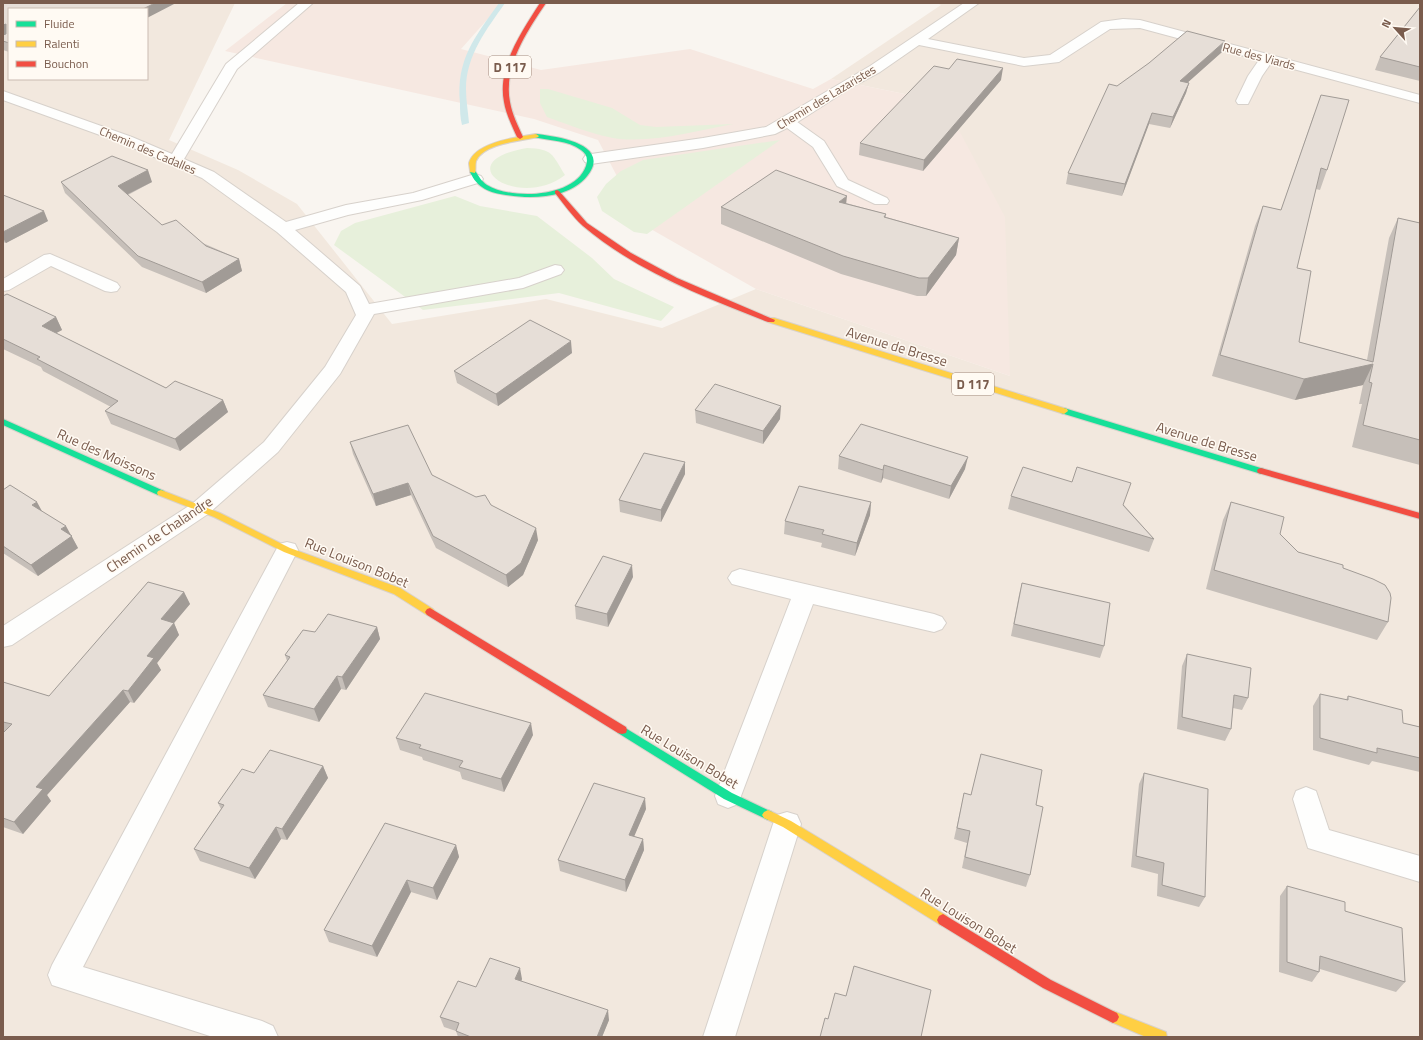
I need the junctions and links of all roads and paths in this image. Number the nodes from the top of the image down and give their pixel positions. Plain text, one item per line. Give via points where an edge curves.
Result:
1 (307, 3) edge
2 (543, 3) edge
3 (973, 3) edge
4 (917, 41) junction
5 (1268, 58) junction
6 (3, 95) edge
7 (1420, 99) edge
8 (1243, 101) dead end
9 (788, 122) junction
10 (520, 137) junction
11 (590, 159) junction
12 (175, 161) junction
13 (476, 179) junction
14 (557, 192) junction
15 (881, 202) dead end
16 (283, 228) junction
17 (555, 270) dead end
18 (3, 286) edge
19 (111, 287) dead end
20 (363, 310) junction
21 (3, 422) edge
22 (200, 509) junction
23 (1420, 516) edge
24 (287, 550) junction
25 (740, 578) dead end
26 (804, 593) junction
27 (934, 623) dead end
28 (3, 638) edge
29 (728, 796) junction
30 (1306, 799) dead end
31 (787, 824) junction
32 (1420, 869) edge
33 (262, 1037) edge
34 (719, 1037) edge
35 (1161, 1037) edge

1 - 12 street via 231,67
2 - 10 main road, D 117 via 517,44 511,63 506,97
3 - 4 street, Chemin des Lazaristes
4 - 5 street, Rue des Viards via 1024,62 1039,62 1054,59 1106,25 1124,23 1140,24
4 - 9 street, Chemin des Lazaristes
5 - 7 street, Rue des Viards
5 - 8 street via 1255,76
6 - 12 street, Chemin des Cadalles via 127,140
9 - 11 street, Chemin des Lazaristes via 770,131
9 - 15 lane via 819,144 842,183
10 - 11 main road via 552,136 566,140 578,144
10 - 13 main road via 494,144 476,157 472,165
11 - 14 main road via 590,168 584,176 574,185
12 - 16 street, Chemin des Cadalles via 208,175
13 - 14 main road via 489,189 510,195 526,196
13 - 16 street via 416,197 346,210
14 - 23 main road, Avenue de Bresse / D 117 via 584,223 626,254 693,289 784,325 1224,461
16 - 20 street via 354,290
17 - 20 street via 523,283
18 - 19 street via 50,259
20 - 22 street, Chemin de Chalandre via 366,315 333,370 270,447
21 - 22 main road, Rue des Moissons
22 - 24 main road, Rue Louison Bobet
22 - 28 street, Chemin de Chalandre
24 - 29 main road, Rue Louison Bobet via 397,591
24 - 33 street via 63,975
25 - 26 street
26 - 27 street
26 - 29 street
29 - 31 main road, Rue Louison Bobet
30 - 32 street via 1318,839
31 - 34 street
31 - 35 main road, Rue Louison Bobet via 1047,984 1122,1022

